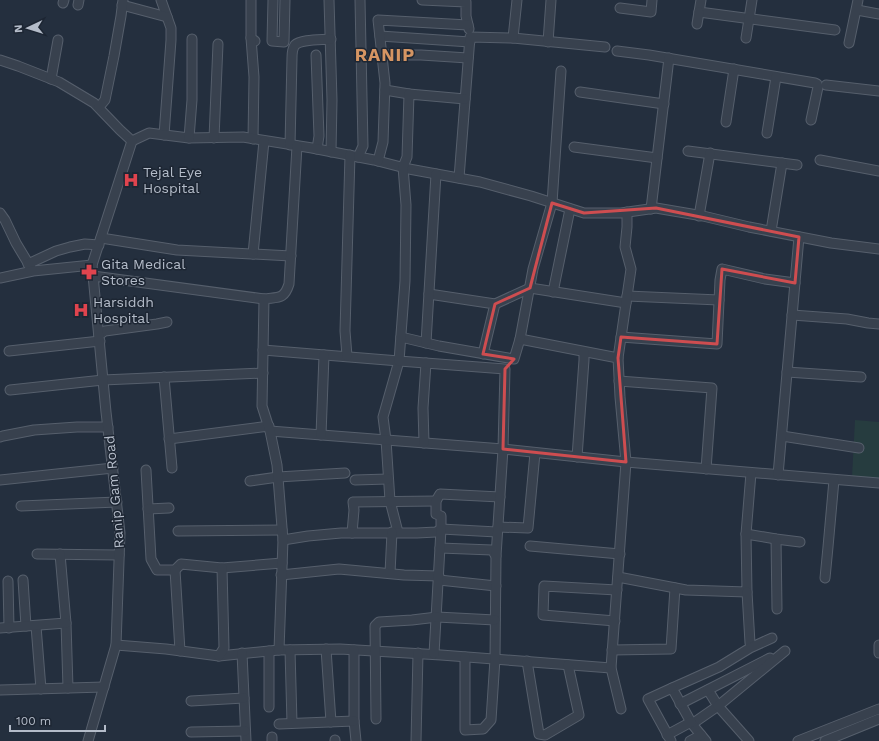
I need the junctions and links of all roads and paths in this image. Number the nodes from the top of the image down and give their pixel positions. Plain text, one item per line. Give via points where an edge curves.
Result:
1 (161, 0) edge
2 (251, 0) edge
3 (273, 0) edge
4 (285, 0) edge
5 (329, 0) edge
6 (360, 0) edge
7 (422, 0) edge
8 (517, 0) edge
9 (551, 0) edge
10 (652, 0) edge
11 (700, 0) edge
12 (752, 0) edge
13 (858, 0) edge
14 (466, 1) edge
15 (122, 3) edge
16 (620, 8) dead end
17 (857, 10) junction
18 (699, 12) junction
19 (879, 14) edge
20 (167, 17) junction
21 (749, 18) junction
22 (697, 24) dead end
23 (468, 25) junction
24 (835, 30) dead end
25 (380, 36) junction
26 (513, 38) junction
27 (746, 38) dead end
28 (192, 39) dead end
29 (331, 39) junction
30 (470, 39) junction
31 (58, 40) dead end
32 (548, 42) junction
33 (849, 43) dead end
34 (218, 44) dead end
35 (604, 47) dead end
36 (617, 51) dead end
37 (316, 55) dead end
38 (382, 55) junction
39 (468, 58) junction
40 (669, 58) junction
41 (0, 60) edge
42 (734, 69) junction
43 (561, 71) dead end
44 (776, 77) junction
45 (51, 79) junction
46 (826, 85) dead end
47 (385, 90) junction
48 (879, 91) edge
49 (580, 92) dead end
50 (409, 94) junction
51 (466, 99) junction
52 (664, 104) junction
53 (99, 107) junction
54 (811, 120) dead end
55 (726, 122) dead end
56 (768, 133) dead end
57 (164, 135) junction
58 (189, 138) junction
59 (214, 138) junction
60 (253, 139) junction
61 (132, 141) junction
62 (264, 141) junction
63 (294, 145) junction
64 (574, 147) dead end
65 (317, 149) junction
66 (688, 151) dead end
67 (331, 152) junction
68 (710, 153) junction
69 (354, 156) junction
70 (657, 158) junction
71 (820, 160) dead end
72 (378, 161) junction
73 (782, 163) junction
74 (797, 164) dead end
75 (403, 167) junction
76 (879, 171) edge
77 (436, 174) junction
78 (459, 178) junction
79 (552, 203) junction
80 (570, 209) junction
81 (651, 209) junction
82 (627, 212) junction
83 (0, 213) edge
84 (699, 216) junction
85 (771, 231) junction
86 (799, 237) junction
87 (100, 241) junction
88 (879, 249) edge
89 (253, 254) junction
90 (291, 256) junction
91 (92, 265) junction
92 (30, 268) junction
93 (93, 276) junction
94 (0, 278) edge
95 (795, 283) junction
96 (530, 288) junction
97 (553, 292) junction
98 (429, 294) junction
99 (264, 299) junction
100 (627, 300) junction
101 (719, 300) junction
102 (495, 304) junction
103 (792, 314) junction
104 (167, 322) dead end
105 (879, 324) edge
106 (400, 337) junction
107 (621, 337) junction
108 (99, 338) junction
109 (520, 339) junction
110 (426, 343) junction
111 (263, 350) junction
112 (9, 351) dead end
113 (584, 352) junction
114 (483, 354) junction
115 (324, 355) junction
116 (347, 356) junction
117 (618, 358) junction
118 (514, 359) junction
119 (399, 361) junction
120 (426, 363) junction
121 (505, 370) junction
122 (787, 372) junction
123 (262, 373) junction
124 (164, 377) junction
125 (862, 377) dead end
126 (103, 380) junction
127 (619, 382) junction
128 (10, 390) dead end
129 (108, 428) junction
130 (270, 428) junction
131 (321, 435) junction
132 (782, 436) junction
133 (0, 437) edge
134 (169, 439) junction
135 (386, 440) junction
136 (424, 443) junction
137 (859, 448) dead end
138 (503, 449) junction
139 (535, 453) junction
140 (577, 457) junction
141 (626, 462) junction
142 (113, 468) junction
143 (172, 468) dead end
144 (706, 469) junction
145 (146, 470) dead end
146 (345, 473) dead end
147 (751, 473) junction
148 (778, 475) junction
149 (278, 477) junction
150 (388, 479) junction
151 (0, 480) edge
152 (355, 480) dead end
153 (834, 480) junction
154 (250, 481) dead end
155 (879, 483) edge
156 (500, 497) junction
157 (390, 501) junction
158 (436, 501) junction
159 (117, 502) junction
160 (21, 506) dead end
161 (169, 508) dead end
162 (148, 509) junction
163 (441, 529) junction
164 (498, 529) junction
165 (282, 530) junction
166 (178, 531) dead end
167 (395, 532) junction
168 (352, 533) junction
169 (746, 534) junction
170 (776, 539) junction
171 (283, 540) junction
172 (800, 542) dead end
173 (530, 546) dead end
174 (440, 548) junction
175 (37, 554) dead end
176 (60, 554) junction
177 (620, 554) junction
178 (119, 555) junction
179 (496, 556) junction
180 (282, 562) junction
181 (222, 568) junction
182 (175, 570) junction
183 (390, 573) junction
184 (281, 575) junction
185 (439, 578) junction
186 (618, 578) junction
187 (825, 578) dead end
188 (4, 581) edge
189 (496, 586) junction
190 (675, 588) junction
191 (617, 590) junction
192 (747, 592) junction
193 (4, 604) edge
194 (24, 604) junction
195 (778, 609) dead end
196 (437, 617) junction
197 (495, 620) junction
198 (614, 621) junction
199 (66, 623) junction
200 (26, 626) junction
201 (36, 626) junction
202 (5, 628) edge
203 (772, 638) dead end
204 (750, 643) dead end
205 (116, 645) junction
206 (879, 645) edge
207 (326, 649) junction
208 (279, 650) junction
209 (290, 650) junction
210 (354, 650) junction
211 (612, 650) junction
212 (180, 651) junction
213 (268, 651) junction
214 (375, 651) junction
215 (879, 653) edge
216 (242, 654) junction
217 (418, 654) junction
218 (434, 654) junction
219 (219, 656) junction
220 (465, 657) junction
221 (495, 659) junction
222 (527, 661) junction
223 (568, 665) junction
224 (611, 668) junction
225 (104, 687) junction
226 (68, 688) junction
227 (672, 688) junction
228 (41, 689) junction
229 (0, 690) edge
230 (708, 690) junction
231 (244, 698) junction
232 (191, 701) dead end
233 (680, 704) junction
234 (718, 706) junction
235 (269, 707) dead end
236 (621, 709) dead end
237 (879, 709) edge
238 (376, 719) dead end
239 (879, 719) edge
240 (354, 721) junction
241 (331, 722) junction
242 (292, 723) junction
243 (692, 723) junction
244 (279, 724) dead end
245 (245, 731) junction
246 (191, 732) dead end
247 (669, 738) edge
248 (704, 738) edge
249 (88, 741) edge
250 (246, 741) edge
251 (356, 741) edge
252 (416, 741) edge
253 (690, 741) edge
254 (749, 741) edge
255 (798, 741) edge
256 (825, 741) edge

1 - 20 street
2 - 60 street
3 - 4 street via 272,41 284,42
5 - 29 street
6 - 69 street via 363,146
7 - 14 street
8 - 26 street
9 - 32 street
10 - 16 street via 651,12
11 - 18 street
12 - 21 street
13 - 17 street
14 - 23 street
15 - 20 street
15 - 53 street via 105,100
17 - 19 street
17 - 33 street
18 - 21 street
18 - 22 street
20 - 57 street via 171,28 171,40
21 - 24 street
21 - 27 street
23 - 25 street via 378,20
23 - 30 street
25 - 30 street
25 - 38 street
26 - 30 street
26 - 32 street
28 - 58 street
29 - 63 street via 302,41 294,47
29 - 67 street
30 - 39 street
31 - 45 street
32 - 35 street
34 - 59 street
36 - 40 street
37 - 65 street via 319,136
38 - 39 street
38 - 47 street
39 - 51 street
40 - 42 street
40 - 52 street
41 - 45 street
42 - 44 street
42 - 55 street
43 - 79 street
44 - 54 street via 817,84
44 - 56 street
45 - 53 street
46 - 48 street
47 - 50 street
47 - 72 street via 383,142
49 - 52 street
50 - 51 street
50 - 75 street via 407,156
51 - 78 street
52 - 70 street
53 - 61 street
57 - 58 street
57 - 61 street via 149,133
58 - 59 street
59 - 60 street
60 - 62 street
61 - 87 street
62 - 63 street
62 - 89 street
63 - 65 street
63 - 90 street
64 - 70 street
65 - 67 street
66 - 68 street
67 - 69 street
68 - 73 street
68 - 84 street
69 - 72 street
69 - 116 street via 345,331
70 - 81 street
71 - 76 street
72 - 75 street
73 - 74 street
73 - 85 street
75 - 77 street
75 - 106 street via 406,205 405,281
77 - 78 street
77 - 98 street
78 - 79 street
79 - 80 street
79 - 96 street
80 - 82 street via 584,213
80 - 97 street
81 - 82 street
81 - 84 street
82 - 100 street via 625,247 631,268
83 - 92 street
84 - 85 street
85 - 86 street
86 - 88 street
86 - 95 street
87 - 89 street via 177,250
87 - 91 street
87 - 92 street via 56,251
89 - 90 street
90 - 99 street via 286,293 280,297
91 - 92 street
91 - 93 street, Ranip Gam Road
92 - 94 street
93 - 99 street
93 - 108 street, Ranip Gam Road
95 - 101 street via 722,269
95 - 103 street
96 - 97 street
96 - 102 street
96 - 109 street
97 - 100 street
98 - 102 street
98 - 110 street
99 - 111 street
100 - 101 street
100 - 107 street
101 - 107 street via 717,344
102 - 114 street
103 - 105 street
103 - 122 street
104 - 108 street via 105,331
106 - 110 street
106 - 119 street
107 - 117 street
108 - 112 street
108 - 126 street, Ranip Gam Road
109 - 113 street
109 - 118 street
110 - 114 street
111 - 115 street
111 - 123 street
113 - 117 street
113 - 140 street
114 - 118 street
115 - 116 street
115 - 131 street
116 - 119 street
117 - 127 street
118 - 121 street
119 - 120 street
119 - 135 street via 383,417
120 - 121 street
120 - 136 street
121 - 138 street
122 - 125 street
122 - 132 street
123 - 124 street
123 - 130 street via 262,406
124 - 126 street
124 - 134 street
126 - 128 street
126 - 129 street, Ranip Gam Road
127 - 141 street
127 - 144 street via 712,388
129 - 133 street via 34,430
129 - 142 street, Ranip Gam Road
130 - 131 street
130 - 134 street
130 - 149 street
131 - 135 street
132 - 137 street
132 - 148 street
134 - 143 street
135 - 136 street
135 - 150 street
136 - 138 street
138 - 139 street
138 - 156 street
139 - 140 street
139 - 164 street via 528,528
140 - 141 street
141 - 144 street
141 - 177 street
142 - 151 street
142 - 159 street, Ranip Gam Road
144 - 147 street
145 - 162 street
146 - 149 street
147 - 148 street
147 - 169 street
148 - 153 street
149 - 154 street
149 - 165 street
150 - 152 street
150 - 157 street
153 - 155 street
153 - 187 street
156 - 158 street via 440,494
156 - 164 street
157 - 158 street
157 - 167 street
157 - 168 street via 353,502
158 - 163 street via 436,514 441,516
159 - 160 street
159 - 178 street, Ranip Gam Road
161 - 162 street
162 - 182 street via 151,559 157,570
163 - 164 street
163 - 167 street via 436,532
163 - 174 street
164 - 179 street
165 - 166 street
165 - 171 street
167 - 168 street
167 - 183 street
168 - 171 street
169 - 170 street
169 - 192 street
170 - 172 street
170 - 195 street
171 - 180 street
173 - 177 street
174 - 179 street via 492,550
174 - 185 street
175 - 176 street
176 - 178 street
176 - 199 street
177 - 186 street
178 - 205 street, Ranip Gam Road
179 - 189 street
180 - 181 street
180 - 184 street
181 - 182 street via 181,564
181 - 219 street via 224,648
182 - 212 street
183 - 184 street via 339,569
183 - 185 street
184 - 208 street
185 - 189 street
185 - 196 street
186 - 190 street
186 - 191 street
188 - 193 street
188 - 194 street via 26,580
189 - 197 street
190 - 192 street
190 - 211 street via 671,649
191 - 198 street
191 - 198 street via 544,586 543,615
192 - 204 street
193 - 194 street
193 - 202 street
194 - 200 street
196 - 197 street
196 - 214 street via 379,622 375,626
196 - 218 street
197 - 221 street
198 - 211 street
199 - 201 street
199 - 226 street
200 - 201 street
200 - 202 street
201 - 228 street
203 - 227 street via 719,667
205 - 212 street
205 - 225 street, Ranip Gam Road
206 - 215 street
207 - 209 street
207 - 210 street
207 - 241 street
208 - 209 street
208 - 213 street
209 - 242 street
210 - 214 street
210 - 240 street
211 - 224 street
212 - 219 street
213 - 216 street
213 - 235 street
214 - 217 street
214 - 238 street
216 - 219 street
216 - 231 street
217 - 218 street
217 - 252 street
218 - 220 street
220 - 221 street
220 - 221 street via 465,730 483,729 491,720
221 - 222 street
222 - 223 street
222 - 223 street via 539,734 545,735 579,716
223 - 224 street
224 - 236 street
225 - 226 street
225 - 249 street, Ranip Gam Road
226 - 228 street
227 - 233 street
227 - 247 street via 648,699
228 - 229 street
230 - 233 street
230 - 234 street
230 - 234 street via 785,651
231 - 232 street
231 - 245 street
233 - 243 street
234 - 243 street
234 - 254 street
237 - 255 street
239 - 256 street
240 - 241 street
240 - 251 street
241 - 242 street
242 - 244 street
243 - 247 street
243 - 248 street
245 - 246 street
245 - 250 street
248 - 253 street

